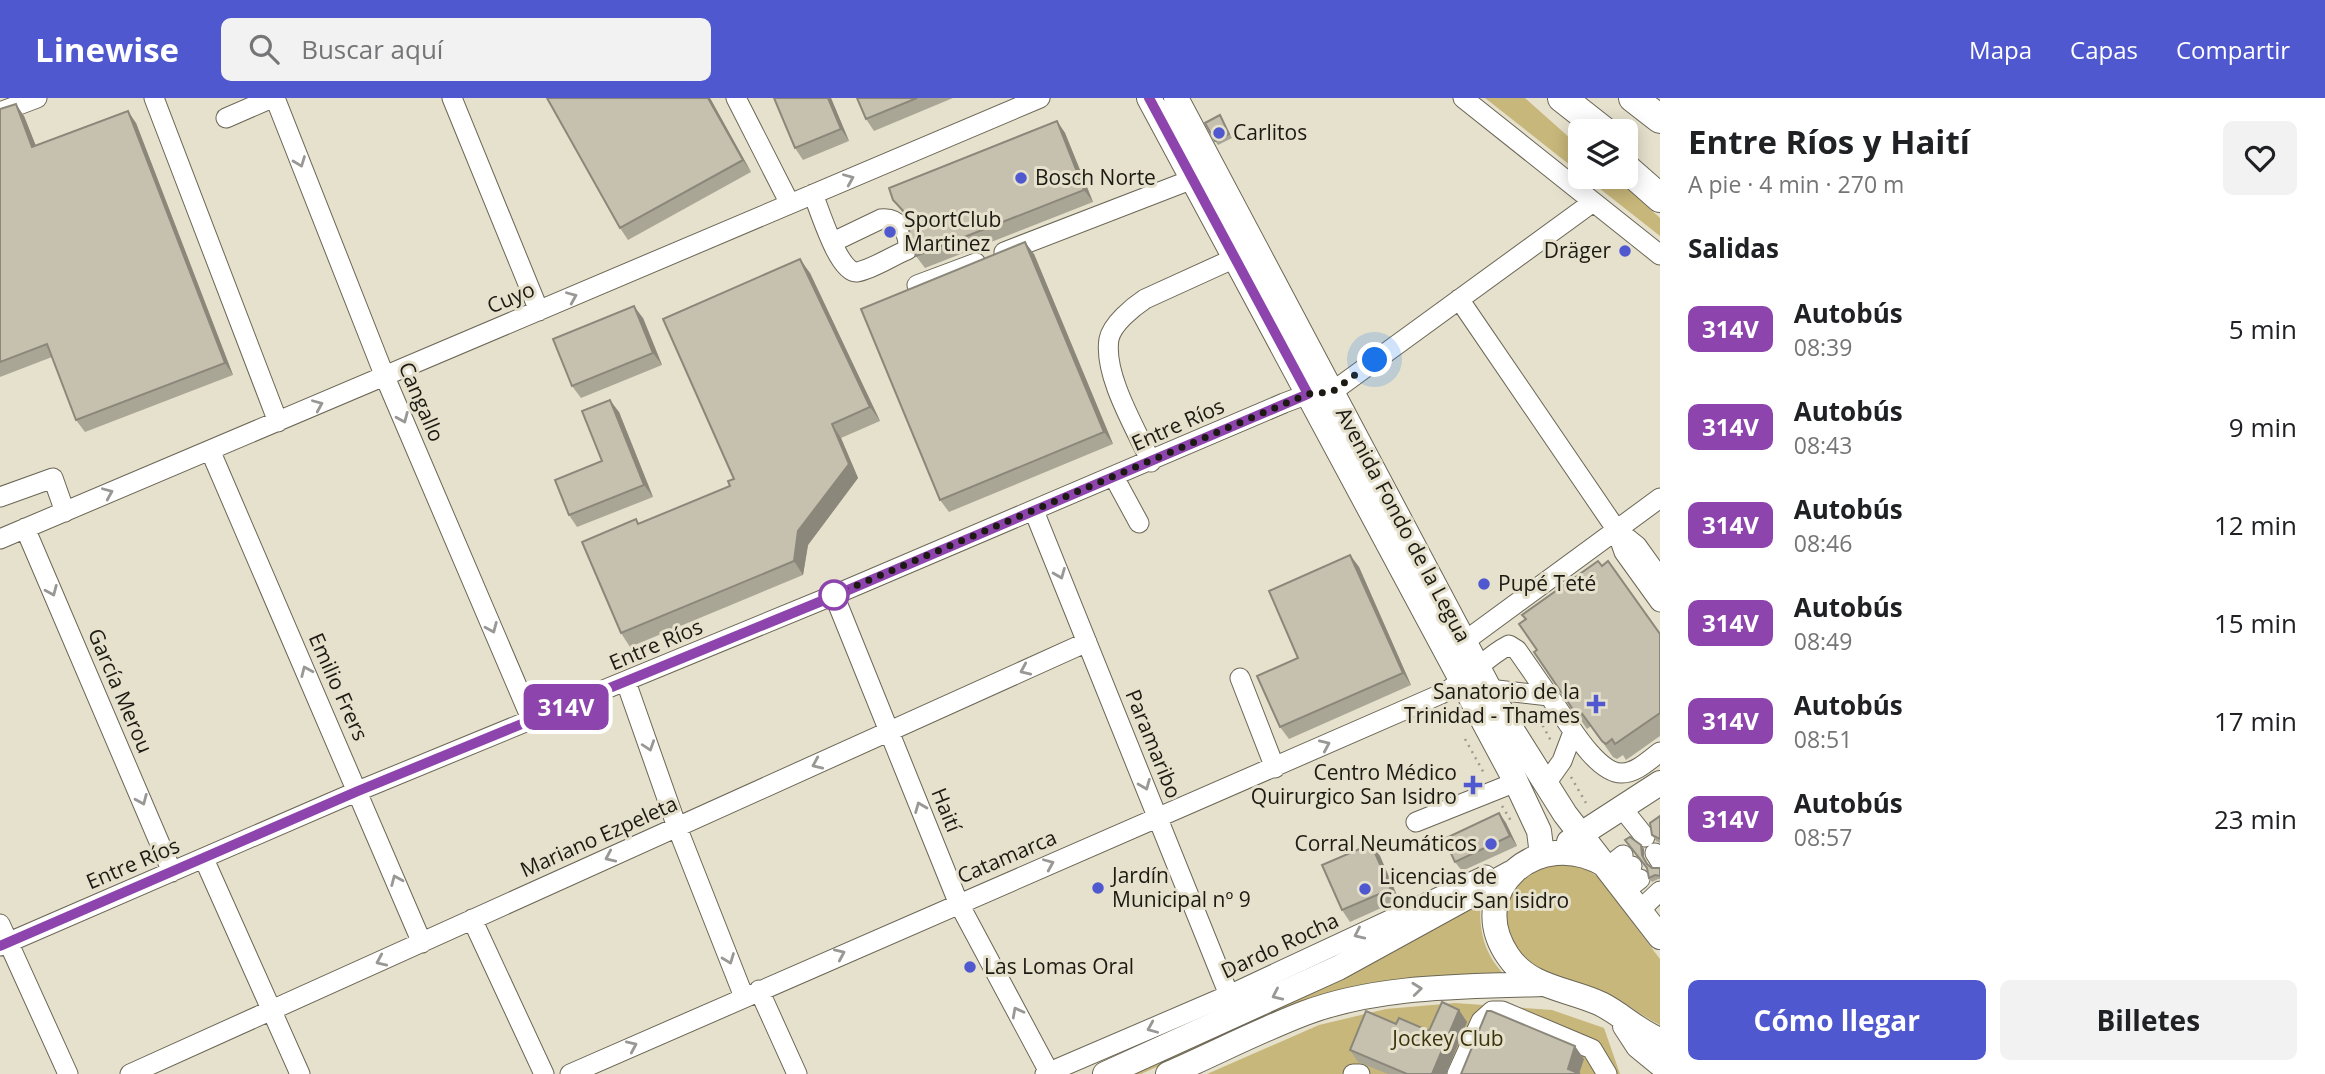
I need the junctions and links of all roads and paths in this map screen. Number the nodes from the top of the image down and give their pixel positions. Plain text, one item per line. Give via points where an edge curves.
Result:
1 (37, 98) edge
2 (154, 98) edge
3 (274, 98) edge
4 (452, 98) edge
5 (737, 98) edge
6 (1040, 98) edge
7 (1149, 98) edge
8 (1176, 98) edge
9 (1463, 98) edge
10 (1554, 98) edge
11 (1562, 98) edge
12 (1633, 98) edge
13 (0, 112) edge
14 (226, 118) dead end
15 (1576, 119) edge
16 (1589, 119) edge
17 (1660, 119) edge
18 (1638, 158) edge
19 (1660, 175) edge
20 (1193, 179) junction
21 (1638, 179) edge
22 (813, 194) junction
23 (1660, 198) edge
24 (1593, 202) junction
25 (790, 204) junction
26 (833, 242) dead end
27 (1660, 255) edge
28 (1235, 257) junction
29 (917, 285) edge
30 (1459, 299) junction
31 (539, 311) junction
32 (385, 377) junction
33 (1320, 393) junction
34 (278, 422) junction
35 (210, 450) junction
36 (1151, 462) junction
37 (1114, 477) junction
38 (0, 497) edge
39 (1660, 498) edge
40 (1034, 511) junction
41 (65, 512) junction
42 (1139, 523) dead end
43 (25, 528) junction
44 (1616, 529) junction
45 (0, 539) edge
46 (1660, 578) edge
47 (834, 596) junction
48 (1660, 602) edge
49 (1465, 641) junction
50 (1087, 642) junction
51 (1471, 675) junction
52 (1240, 678) dead end
53 (626, 682) junction
54 (1492, 691) junction
55 (1527, 694) junction
56 (1549, 696) junction
57 (532, 721) junction
58 (889, 731) junction
59 (1573, 732) junction
60 (1660, 752) edge
61 (1562, 761) junction
62 (1600, 762) junction
63 (1275, 768) junction
64 (1516, 782) junction
65 (1660, 783) edge
66 (1545, 785) junction
67 (358, 791) junction
68 (1622, 808) junction
69 (1565, 814) junction
70 (1158, 818) junction
71 (1416, 822) dead end
72 (677, 827) junction
73 (1582, 834) junction
74 (1543, 855) junction
75 (1656, 856) edge
76 (204, 859) junction
77 (172, 872) junction
78 (1511, 873) junction
79 (1627, 878) junction
80 (1660, 891) edge
81 (958, 902) junction
82 (472, 919) junction
83 (0, 924) edge
84 (1660, 937) edge
85 (422, 943) junction
86 (4, 944) edge
87 (1542, 984) junction
88 (752, 993) junction
89 (1229, 995) junction
90 (270, 1012) junction
91 (1649, 1043) edge
92 (1660, 1064) edge
93 (1047, 1073) edge
94 (68, 1074) edge
95 (130, 1074) edge
96 (300, 1074) edge
97 (544, 1074) edge
98 (570, 1074) edge
99 (797, 1074) edge
100 (1105, 1074) edge
101 (1168, 1074) edge
102 (1353, 1074) edge
103 (1360, 1074) edge
104 (1457, 1074) edge
105 (1607, 1074) edge
106 (1644, 1074) edge

1 - 13 street
2 - 34 street
3 - 14 street
3 -> 32 street, Cangallo
4 - 31 street
5 - 25 street
22 -> 6 street, Cuyo
7 - 20 main road, Avenida Fondo de la Legua
8 - 33 main road, Avenida Fondo de la Legua
9 - 24 street
10 - 15 highway
11 - 16 highway
12 - 17 highway
18 - 19 highway
20 - 28 main road, Avenida Fondo de la Legua
20 - 29 street
21 - 23 highway
22 - 25 street, Cuyo
22 - 26 street
24 - 27 street
24 - 30 street, Entre Ríos
31 -> 25 street, Cuyo
28 - 33 main road, Avenida Fondo de la Legua
28 - 36 street via 1145,299 1110,337 1109,367
30 - 33 street, Entre Ríos
30 - 44 street
31 - 32 street, Cuyo
34 -> 32 street, Cuyo
32 -> 57 street, Cangallo
33 - 36 street, Entre Ríos
33 - 49 main road, Avenida Fondo de la Legua
33 - 51 main road, Avenida Fondo de la Legua via 1432,620
34 - 35 street, Cuyo
41 -> 35 street, Cuyo
67 -> 35 street, Emilio Frers
36 - 37 street, Entre Ríos
37 - 40 street, Entre Ríos
37 - 42 street
38 - 41 street via 54,478
39 - 44 street
40 - 47 street, Entre Ríos
40 -> 50 street, Paramaribo
41 - 43 street, Cuyo
43 - 45 street, Cuyo
43 -> 77 street, García Merou
44 - 46 street via 1637,546
44 - 48 street via 1624,552
44 - 49 street
47 - 53 street, Entre Ríos
47 - 58 street, Haití
49 - 51 main road, Avenida Fondo de la Legua
50 -> 58 street, Mariano Ezpeleta
50 -> 70 street, Paramaribo
51 - 54 main road, Avenida Fondo de la Legua
51 - 56 street, Catamarca via 1502,649 1513,647
63 -> 51 street, Catamarca
51 - 64 main road, Avenida Fondo de la Legua
52 - 63 street
53 - 57 street, Entre Ríos
53 -> 72 street
54 - 55 street
54 - 66 main road, Avenida Fondo de la Legua
55 - 56 street
55 - 61 path
56 - 59 street
57 - 67 street, Entre Ríos
58 -> 72 street, Mariano Ezpeleta
81 -> 58 street, Haití
59 - 61 street
59 - 62 street
60 - 62 street via 1621,773
61 - 62 street
61 - 66 street
61 - 69 path via 1586,803
63 - 70 street, Catamarca
64 - 71 street
64 - 74 main road, Avenida Fondo de la Legua via 1537,825
65 - 68 main road
66 - 69 main road, Avenida Fondo de la Legua
67 - 76 street, Entre Ríos
85 -> 67 street, Emilio Frers
68 - 73 main road
68 - 75 street
69 - 73 main road, Avenida Fondo de la Legua
81 -> 70 street, Catamarca
70 - 89 street, Paramaribo
72 -> 82 street, Mariano Ezpeleta
72 -> 88 street
73 - 74 main road
73 - 79 main road, Avenida Fondo de la Legua
74 - 78 main road
74 - 79 main road via 1589,855
74 -> 89 street, Dardo Rocha via 1489,873
76 - 77 street, Entre Ríos
76 - 90 street
77 - 86 street, Entre Ríos
78 - 87 main road via 1499,892 1494,914 1497,937 1521,972
78 -> 100 main road via 1338,968
79 - 80 street
79 - 84 main road, Avenida Fondo de la Legua
88 -> 81 street, Catamarca
93 -> 81 street, Haití
82 - 85 street, Mariano Ezpeleta
82 - 97 street
83 - 86 street
85 -> 90 street, Mariano Ezpeleta
86 - 94 street
87 - 91 main road via 1600,1004
101 -> 87 main road via 1306,1013 1358,998 1418,989
98 -> 88 street, Catamarca
88 - 99 street
89 -> 93 street, Dardo Rocha
90 - 95 street, Mariano Ezpeleta
90 - 96 street
91 - 92 main road
91 - 106 main road
102 - 103 street
104 - 105 street via 1481,1021 1492,1011 1502,1011 1592,1049

